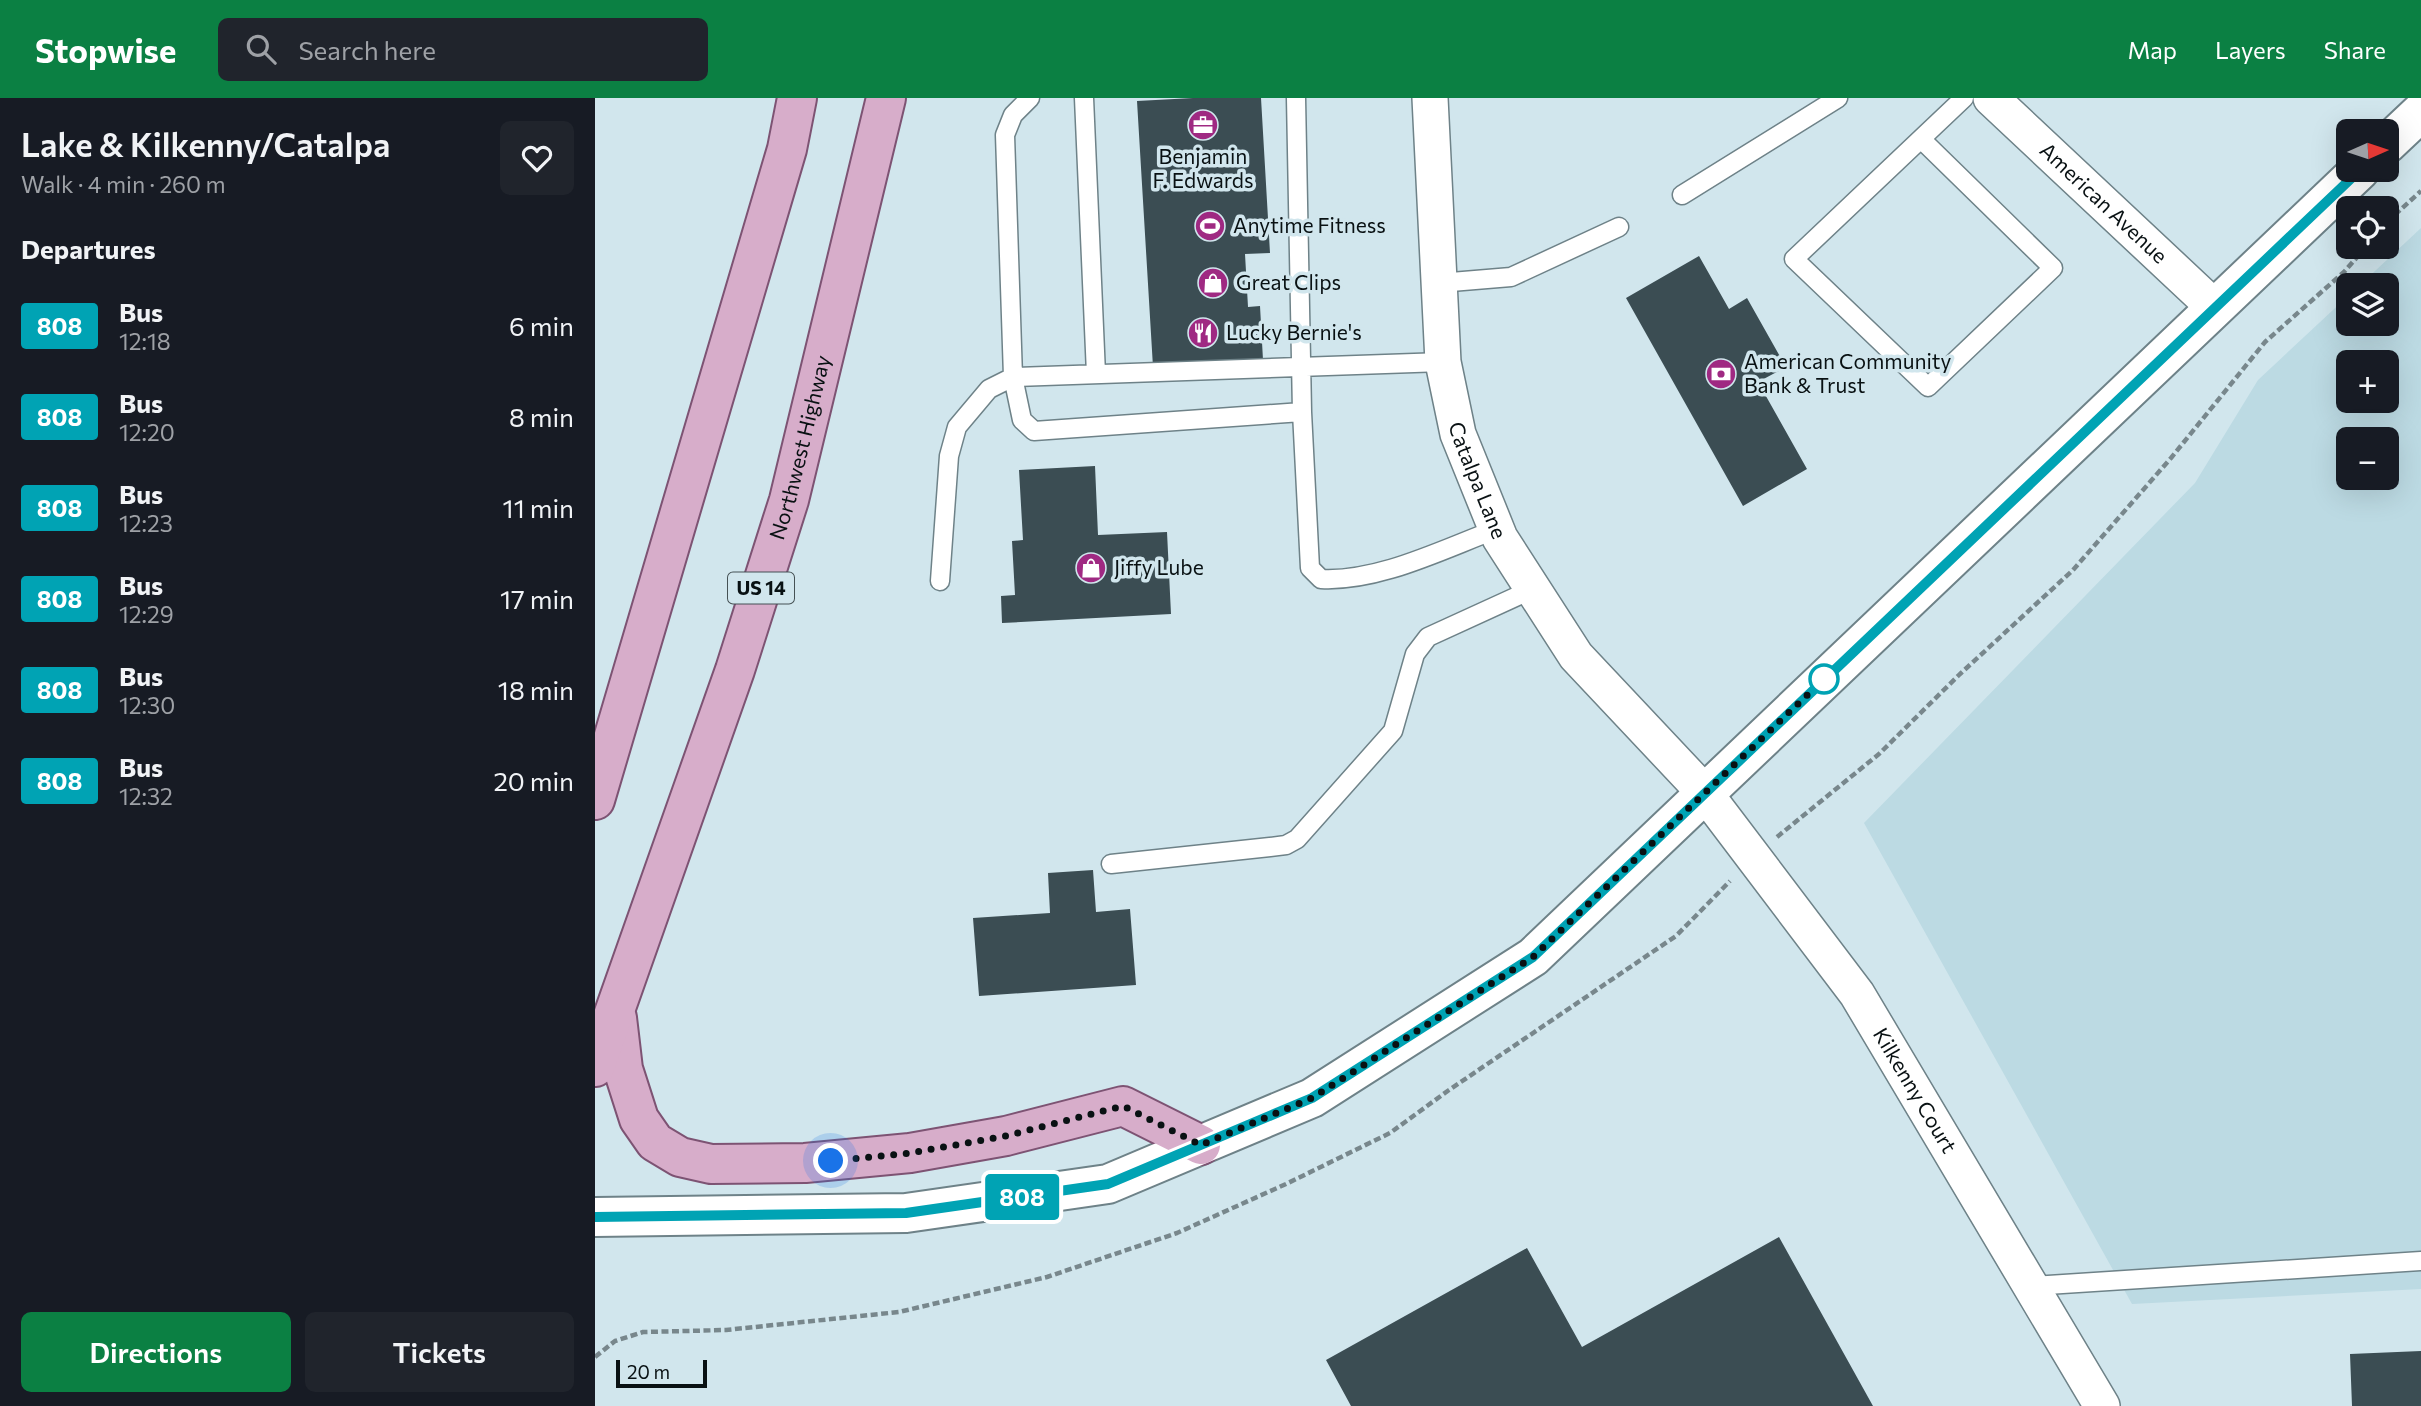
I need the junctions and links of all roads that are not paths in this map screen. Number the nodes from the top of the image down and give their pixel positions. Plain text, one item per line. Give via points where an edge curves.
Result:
1 (797, 98) edge
2 (886, 98) edge
3 (1030, 98) edge
4 (1084, 98) edge
5 (1296, 98) edge
6 (1430, 98) edge
7 (1838, 98) edge
8 (1964, 98) edge
9 (1991, 98) edge
10 (2421, 112) edge
11 (2399, 133) edge
12 (1921, 139) junction
13 (2347, 182) edge
14 (1682, 195) dead end
15 (1619, 227) dead end
16 (1439, 283) junction
17 (2215, 308) junction
18 (1443, 362) junction
19 (1301, 366) junction
20 (1096, 374) junction
21 (1013, 377) junction
22 (1302, 412) junction
23 (1497, 529) junction
24 (940, 581) dead end
25 (1533, 589) junction
26 (1704, 792) junction
27 (595, 800) edge
28 (1111, 863) dead end
29 (615, 1009) junction
30 (595, 1067) edge
31 (1201, 1145) junction
32 (595, 1217) edge
33 (2421, 1261) edge
34 (2031, 1286) junction
35 (2102, 1406) edge

1 - 27 main road via 787,149
2 - 29 main road, Northwest Highway / US 14 via 789,500 735,670
3 - 21 lane via 1013,115 1005,135
4 - 20 lane
5 - 19 lane
6 - 16 street, Catalpa Lane
7 - 14 lane
8 - 12 lane
9 - 17 street, American Avenue
10 - 11 street
12 - 12 lane via 2053,268 1928,387 1794,259
13 - 17 street
15 - 16 lane via 1511,277
16 - 18 street, Catalpa Lane
17 - 26 street
18 - 19 lane
18 - 23 street, Catalpa Lane via 1458,434
19 - 20 lane
19 - 22 lane
20 - 21 lane
21 - 22 lane via 1022,420 1034,431
21 - 24 lane via 989,389 957,427 949,456
22 - 23 lane via 1310,568 1321,579 1368,577
23 - 25 street, Catalpa Lane
25 - 26 street, Catalpa Lane via 1576,656
25 - 28 lane via 1428,637 1415,654 1393,731 1297,839 1286,845
26 - 31 street via 1533,957 1312,1098
26 - 34 street, Kilkenny Court via 1857,994
29 - 30 main road, Northwest Highway / US 14
29 - 31 main road via 623,1069 639,1119 655,1142 680,1157 711,1164 805,1163 910,1153 1006,1136 1123,1106
31 - 32 street via 1108,1184 906,1213
33 - 34 lane
34 - 35 street, Kilkenny Court

